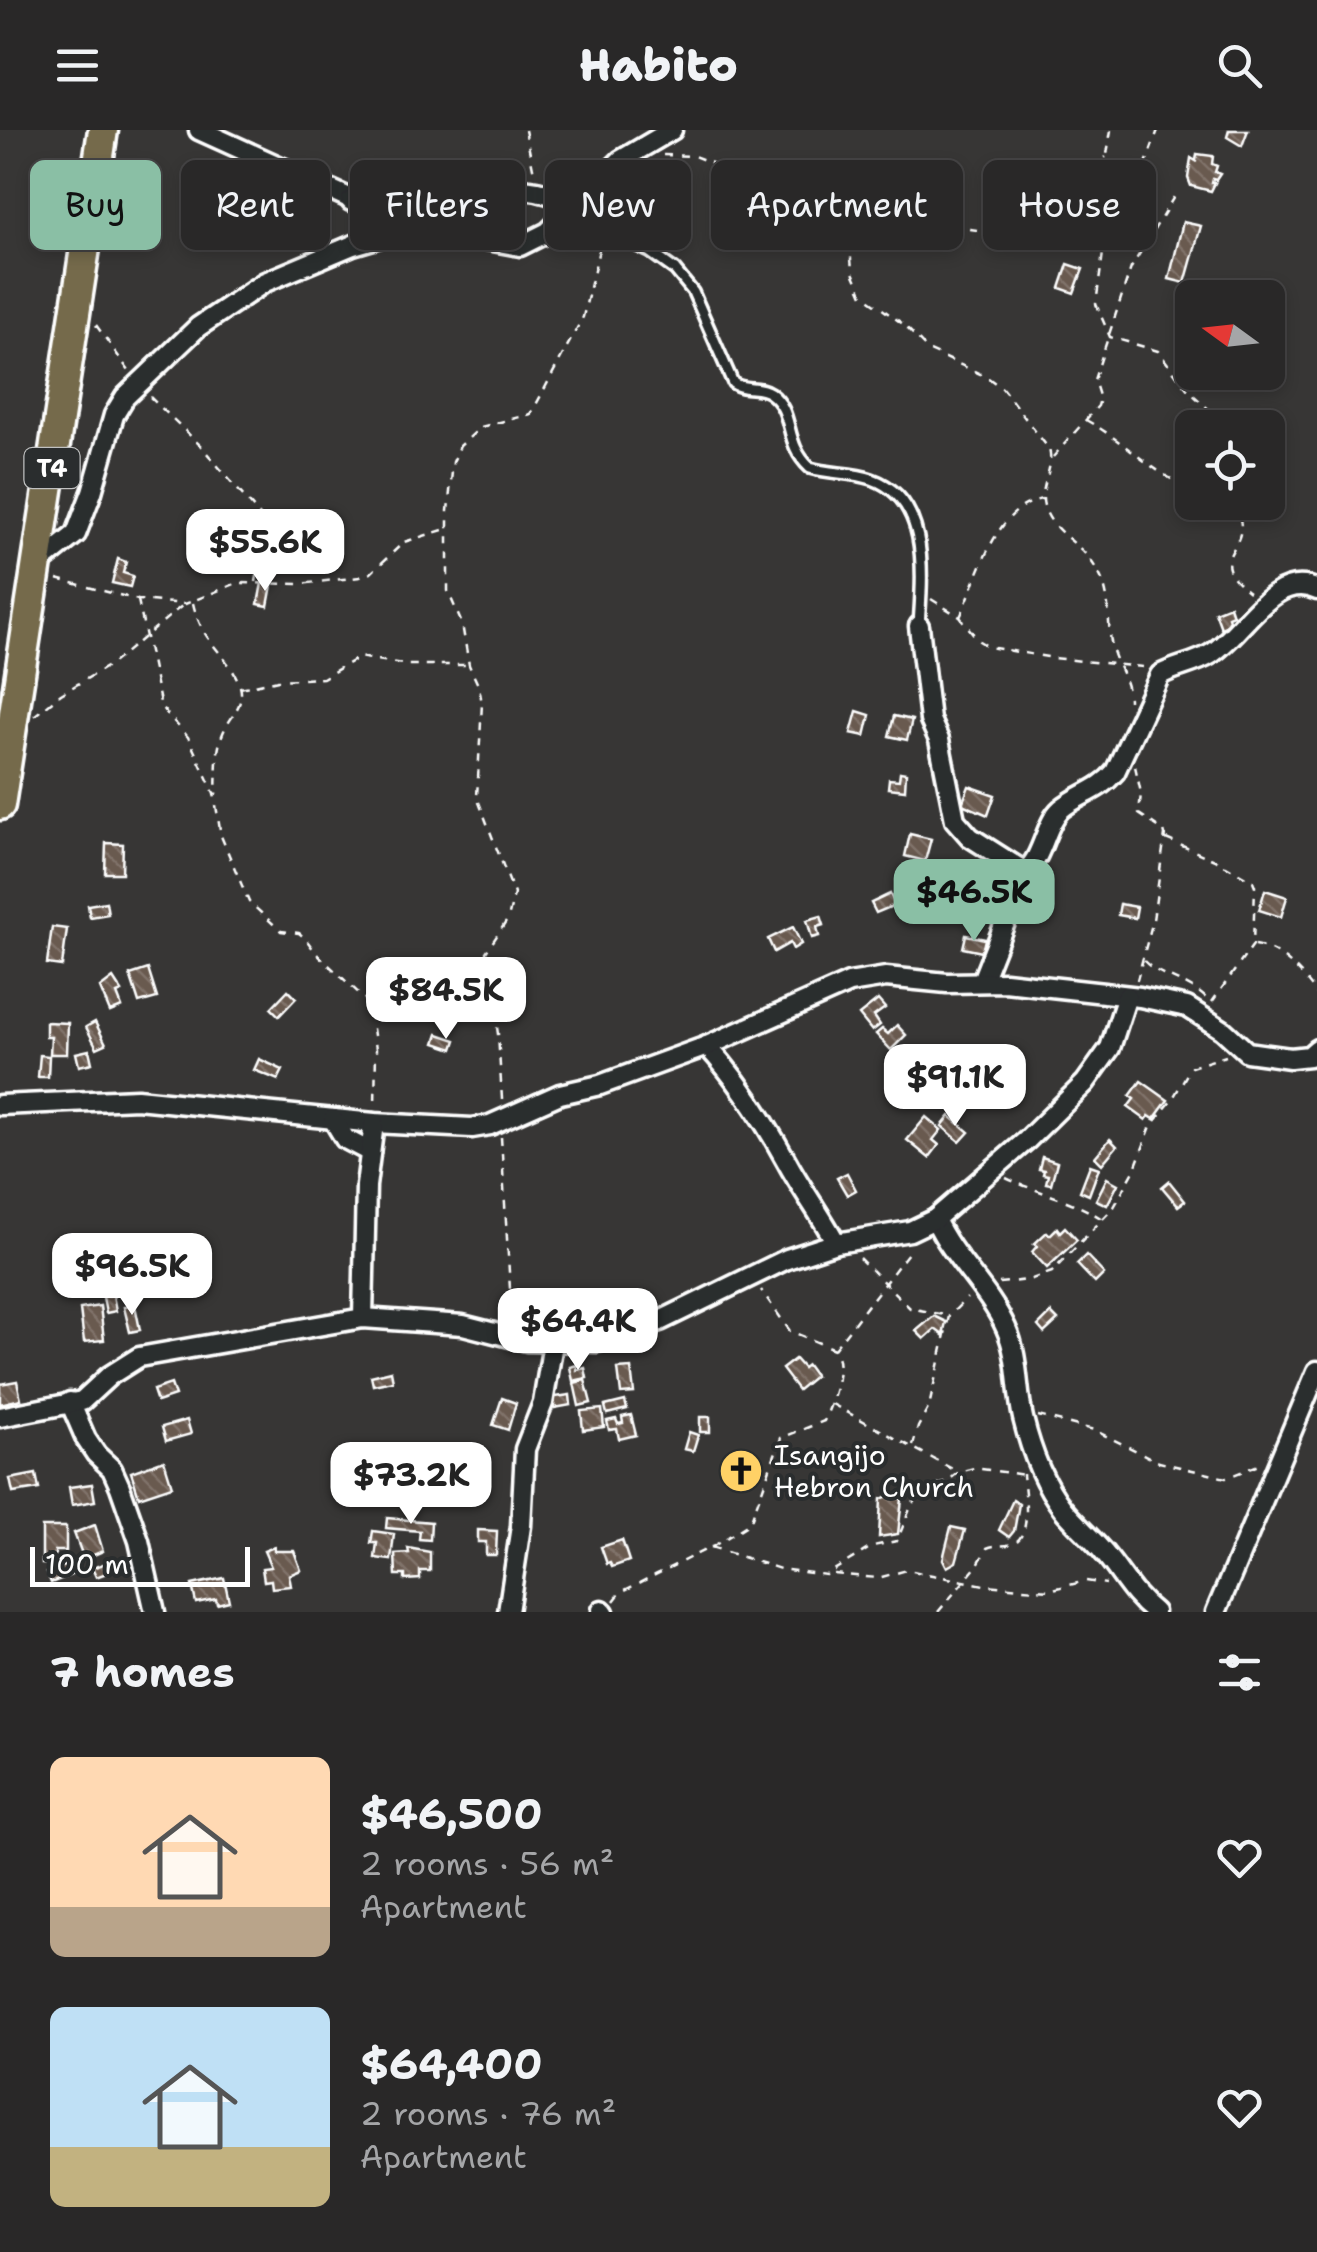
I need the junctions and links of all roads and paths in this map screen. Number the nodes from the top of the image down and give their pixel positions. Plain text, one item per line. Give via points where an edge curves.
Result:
1 (103, 130) edge
2 (199, 130) edge
3 (526, 130) edge
4 (672, 130) edge
5 (1112, 130) edge
6 (1158, 130) edge
7 (658, 154) dead end
8 (1106, 157) junction
9 (621, 160) edge
10 (1149, 160) edge
11 (711, 163) edge
12 (525, 188) edge
13 (537, 190) junction
14 (545, 192) edge
15 (1174, 195) dead end
16 (350, 199) edge
17 (1156, 224) edge
18 (963, 228) edge
19 (350, 246) edge
20 (599, 250) edge
21 (646, 250) edge
22 (850, 250) edge
23 (1141, 250) edge
24 (78, 300) junction
25 (1110, 337) junction
26 (138, 382) junction
27 (1209, 410) edge
28 (1086, 420) junction
29 (1052, 458) junction
30 (1175, 480) edge
31 (1043, 498) junction
32 (1239, 520) edge
33 (448, 528) junction
34 (36, 569) junction
35 (256, 582) junction
36 (1317, 590) edge
37 (921, 593) junction
38 (1269, 598) junction
39 (138, 600) junction
40 (192, 602) junction
41 (184, 604) junction
42 (960, 617) junction
43 (919, 626) joint
44 (146, 634) junction
45 (469, 665) junction
46 (1119, 666) junction
47 (1171, 669) junction
48 (240, 688) junction
49 (1128, 702) dead end
50 (10, 736) junction
51 (1126, 750) junction
52 (216, 798) junction
53 (0, 805) edge
54 (1164, 838) junction
55 (1025, 872) junction
56 (1253, 945) junction
57 (982, 981) junction
58 (1317, 994) edge
59 (1130, 996) junction
60 (1211, 1003) dead end
61 (707, 1046) junction
62 (1317, 1049) edge
63 (1246, 1052) junction
64 (0, 1105) edge
65 (505, 1118) junction
66 (333, 1119) junction
67 (374, 1124) junction
68 (370, 1152) junction
69 (991, 1171) junction
70 (1102, 1219) junction
71 (936, 1221) junction
72 (840, 1242) junction
73 (753, 1276) junction
74 (980, 1285) junction
75 (885, 1286) junction
76 (950, 1316) junction
77 (363, 1318) junction
78 (510, 1337) junction
79 (553, 1342) junction
80 (834, 1350) junction
81 (1317, 1371) edge
82 (70, 1402) junction
83 (830, 1403) junction
84 (1022, 1412) junction
85 (0, 1417) edge
86 (913, 1446) junction
87 (1281, 1456) junction
88 (959, 1472) junction
89 (711, 1547) junction
90 (830, 1574) junction
91 (965, 1578) junction
92 (1127, 1587) junction
93 (603, 1611) edge
94 (1219, 1611) edge
95 (155, 1612) edge
96 (508, 1612) edge
97 (938, 1612) edge
98 (1154, 1612) edge

1 - 24 highway, T4
2 - 16 street
3 - 13 path
4 - 9 street
5 - 8 path
6 - 10 path
7 - 11 path
8 - 18 path via 997,233
8 - 25 path via 1098,214 1106,236 1096,304
12 - 13 street
13 - 14 street
15 - 17 path
19 - 26 street via 243,294
20 - 33 path via 582,317 532,414 481,427 460,446
21 - 37 lane via 693,292 733,383 776,399 788,418 792,445 810,468 873,479 899,497 923,556
22 - 29 path via 863,295 928,350 1002,388
23 - 25 path
24 - 26 path
24 - 34 highway, T4
25 - 27 path via 1158,351
25 - 28 path via 1094,380 1100,399
26 - 34 street via 114,415 76,534
26 - 35 path via 266,522
28 - 29 path
28 - 30 path
29 - 31 path
31 - 42 path via 1023,502 993,542
31 - 46 path via 1049,518 1092,560 1106,588
32 - 38 path via 1230,570 1251,593
33 - 35 path via 404,542 360,577
33 - 45 path via 448,591
34 - 39 path
34 - 50 highway, T4
35 - 40 path
36 - 38 street via 1287,586
37 - 42 path
37 - 43 lane
38 - 47 street via 1224,646
39 - 41 path
39 - 44 path
40 - 41 path
40 - 48 path via 208,642
41 - 44 path
42 - 46 path via 989,646
43 - 55 street via 930,720 954,820
44 - 50 path
44 - 52 path via 160,707 188,737
45 - 48 path via 360,657 323,678
45 - 65 path via 482,703 477,797 514,894 508,919 486,952
46 - 47 path
46 - 49 path
47 - 51 street via 1160,675
48 - 52 path via 241,704 218,750
50 - 53 highway, T4
51 - 54 path via 1140,782 1139,814 1164,830
51 - 55 street via 1103,786 1058,811
52 - 67 path via 222,836 249,902 281,931 299,933 365,999 376,1048
54 - 56 path via 1253,881
54 - 59 path via 1153,920
55 - 57 street
56 - 58 path via 1281,956
56 - 60 path
57 - 59 street
57 - 61 street via 849,982
59 - 63 street via 1187,1007
59 - 69 street via 1110,1048 1085,1083
61 - 65 street
61 - 72 street via 733,1074
62 - 63 street via 1290,1058
63 - 70 path via 1191,1067
64 - 66 street via 137,1099
65 - 67 street via 472,1128
65 - 78 path
66 - 67 street
66 - 68 street via 346,1139
67 - 68 street
68 - 77 street
69 - 70 path
69 - 71 street
70 - 74 path via 1052,1272
71 - 72 street
71 - 74 street
71 - 75 path
72 - 73 street
72 - 75 path
73 - 79 street via 598,1342
73 - 80 path via 790,1331
74 - 76 path
74 - 84 street via 1012,1342
75 - 76 path via 917,1311
75 - 80 path
76 - 86 path
77 - 78 street
77 - 82 street via 140,1357 82,1401
78 - 79 street
79 - 96 street via 525,1449
80 - 83 path via 839,1364
81 - 87 street
82 - 85 street
82 - 95 street via 120,1487
83 - 86 path
83 - 89 path via 824,1421 781,1438 750,1523
84 - 87 path via 1094,1430 1159,1462 1226,1478
84 - 92 street via 1042,1477
86 - 88 path
87 - 94 street
88 - 90 path via 926,1488 897,1540 873,1546
88 - 91 path via 1023,1474 1022,1535 1014,1544 987,1548
89 - 90 path via 802,1574
89 - 93 path via 621,1592
90 - 91 path via 878,1578 907,1570
91 - 92 path via 1049,1590 1086,1582
91 - 97 path
92 - 98 street

